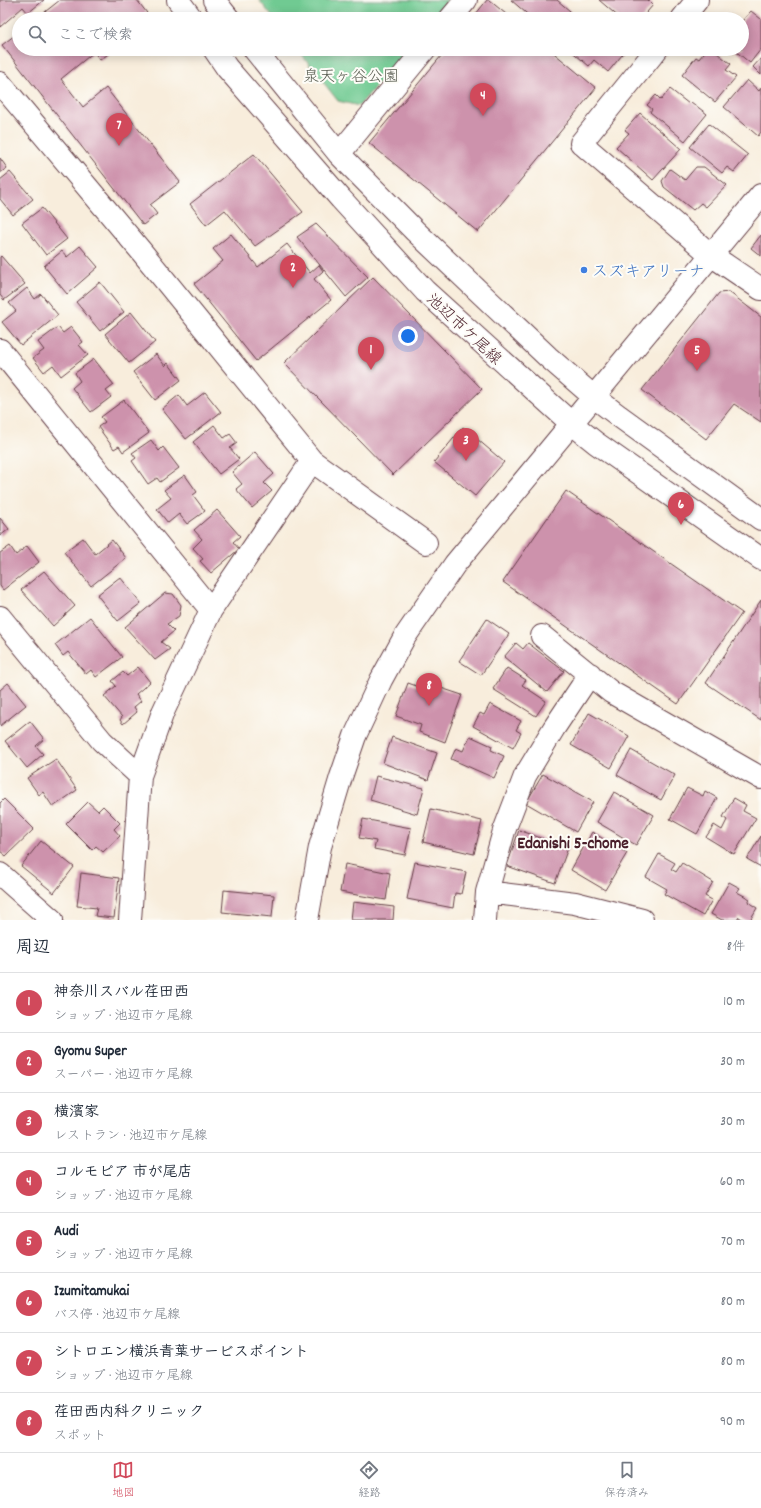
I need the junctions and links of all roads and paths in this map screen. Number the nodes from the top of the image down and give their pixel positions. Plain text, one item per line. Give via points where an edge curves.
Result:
1 (178, 0) edge
2 (214, 0) edge
3 (466, 0) edge
4 (697, 0) edge
5 (187, 12) edge
6 (223, 12) edge
7 (456, 12) edge
8 (688, 12) edge
9 (219, 56) edge
10 (260, 56) edge
11 (420, 56) edge
12 (651, 56) edge
13 (0, 83) edge
14 (339, 154) junction
15 (761, 195) edge
16 (711, 255) junction
17 (761, 289) edge
18 (0, 350) edge
19 (594, 397) junction
20 (571, 423) junction
21 (312, 460) junction
22 (761, 519) edge
23 (426, 542) dead end
24 (761, 559) edge
25 (211, 610) junction
26 (0, 617) edge
27 (542, 636) dead end
28 (590, 674) junction
29 (140, 776) junction
30 (761, 778) edge
31 (0, 874) edge
32 (487, 892) junction
33 (52, 920) edge
34 (130, 920) edge
35 (307, 920) edge
36 (485, 920) edge
37 (642, 920) edge

1 - 5 street
2 - 6 street
3 - 7 street
4 - 8 street
9 - 20 street, 池辺市ケ尾線 via 341,200 425,291
10 - 14 street
11 - 14 street
12 - 16 street via 582,143
13 - 21 street
14 - 19 street via 415,231
15 - 16 street
16 - 17 street
16 - 19 street
18 - 25 street
19 - 20 street
19 - 22 street
20 - 24 street, 池辺市ケ尾線 via 602,448
20 - 35 street via 455,564 404,638 381,680 355,736 341,777 320,847
21 - 23 street
21 - 25 street
25 - 29 street via 163,712
26 - 29 street via 102,741
27 - 28 street
28 - 30 street via 611,692
28 - 32 street via 525,776 504,831
29 - 34 street
31 - 33 street
32 - 36 street
32 - 37 street via 575,903

